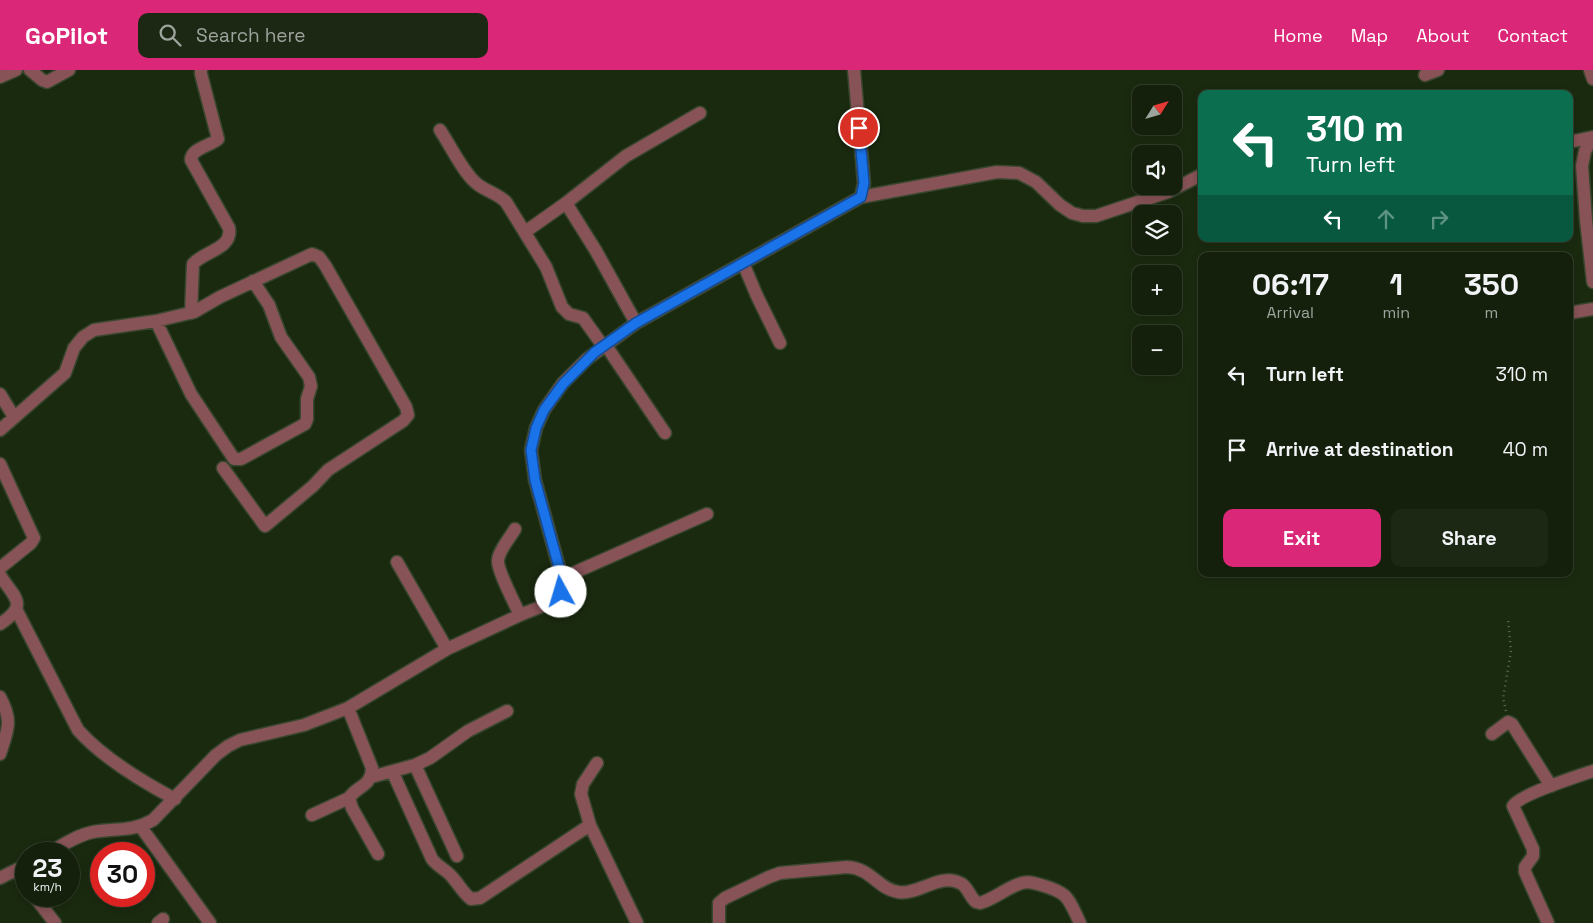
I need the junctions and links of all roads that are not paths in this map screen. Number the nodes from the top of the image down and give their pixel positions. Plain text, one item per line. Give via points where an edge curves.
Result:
1 (16, 70) edge
2 (30, 70) edge
3 (69, 70) edge
4 (201, 70) edge
5 (854, 70) edge
6 (1438, 70) edge
7 (1590, 70) edge
8 (1425, 75) dead end
9 (0, 77) edge
10 (1593, 79) edge
11 (700, 113) dead end
12 (440, 130) dead end
13 (1593, 137) edge
14 (1573, 141) edge
15 (1198, 177) edge
16 (861, 197) junction
17 (566, 203) junction
18 (525, 232) junction
19 (743, 263) junction
20 (253, 281) junction
21 (1593, 282) edge
22 (1593, 309) edge
23 (1573, 312) edge
24 (191, 313) junction
25 (156, 321) junction
26 (636, 323) junction
27 (780, 343) dead end
28 (604, 345) junction
29 (0, 394) edge
30 (14, 417) junction
31 (0, 430) edge
32 (665, 433) dead end
33 (0, 464) edge
34 (223, 468) dead end
35 (707, 514) dead end
36 (515, 530) dead end
37 (397, 562) dead end
38 (0, 568) edge
39 (0, 575) edge
40 (562, 578) junction
41 (16, 611) junction
42 (520, 615) junction
43 (0, 624) edge
44 (447, 649) junction
45 (0, 697) edge
46 (348, 708) junction
47 (507, 710) dead end
48 (1492, 734) dead end
49 (0, 754) edge
50 (597, 764) dead end
51 (415, 766) junction
52 (1593, 771) edge
53 (393, 773) junction
54 (371, 777) junction
55 (1551, 786) junction
56 (349, 798) junction
57 (175, 799) junction
58 (312, 816) dead end
59 (590, 825) junction
60 (141, 827) junction
61 (69, 842) edge
62 (378, 854) dead end
63 (457, 856) dead end
64 (15, 870) edge
65 (0, 878) edge
66 (43, 907) edge
67 (55, 923) edge
68 (210, 923) edge
69 (637, 923) edge
70 (719, 923) edge
71 (1080, 923) edge
72 (1548, 923) edge

1 - 9 street
2 - 3 street via 48,82
4 - 24 street via 218,139 193,153 191,160 230,234 229,240 193,264
5 - 16 street via 864,183
6 - 8 street
7 - 10 street
11 - 17 street via 626,156
12 - 18 street via 472,179 502,198
13 - 14 street
13 - 21 street via 1585,150 1582,166
15 - 16 street via 1168,192 1096,216 1072,213 1036,182 1020,173 996,172
16 - 19 street
17 - 18 street
17 - 26 street
18 - 28 street via 546,267 562,307 569,314 582,318
19 - 26 street
19 - 27 street
20 - 24 street
20 - 25 street via 269,305 281,337 309,376 311,386 305,424 240,459 234,459 191,394
20 - 34 street via 305,256 319,257 408,415 404,421 328,470 265,526
22 - 23 street
24 - 25 street
25 - 30 street via 88,332 74,348 65,373
26 - 28 street
28 - 32 street
28 - 40 street via 563,384 544,410 531,450 535,480
29 - 30 street
30 - 31 street
33 - 38 street via 34,538
35 - 40 street
36 - 42 street via 498,560
37 - 44 street
39 - 41 street via 15,597
40 - 42 street via 561,592 550,603
41 - 43 street
41 - 57 street via 78,730 89,742 139,778
42 - 44 street
44 - 46 street
45 - 49 street via 9,720
46 - 54 street via 372,768
46 - 57 street via 304,725 240,740 228,746
47 - 51 street
48 - 55 street via 1508,722 1512,724
50 - 59 street via 583,784 581,794
51 - 53 street
51 - 63 street
52 - 55 street
53 - 54 street
53 - 59 street via 432,859 471,899 480,898
54 - 56 street
55 - 72 street via 1518,800 1513,806 1533,849 1525,872
56 - 58 street
56 - 62 street
57 - 60 street
59 - 69 street
60 - 61 street via 91,833
60 - 68 street
64 - 65 street
66 - 67 street
70 - 71 street via 719,904 725,898 769,877 793,871 846,867 864,870 890,890 898,892 940,882 957,882 980,903 1030,881 1064,894

